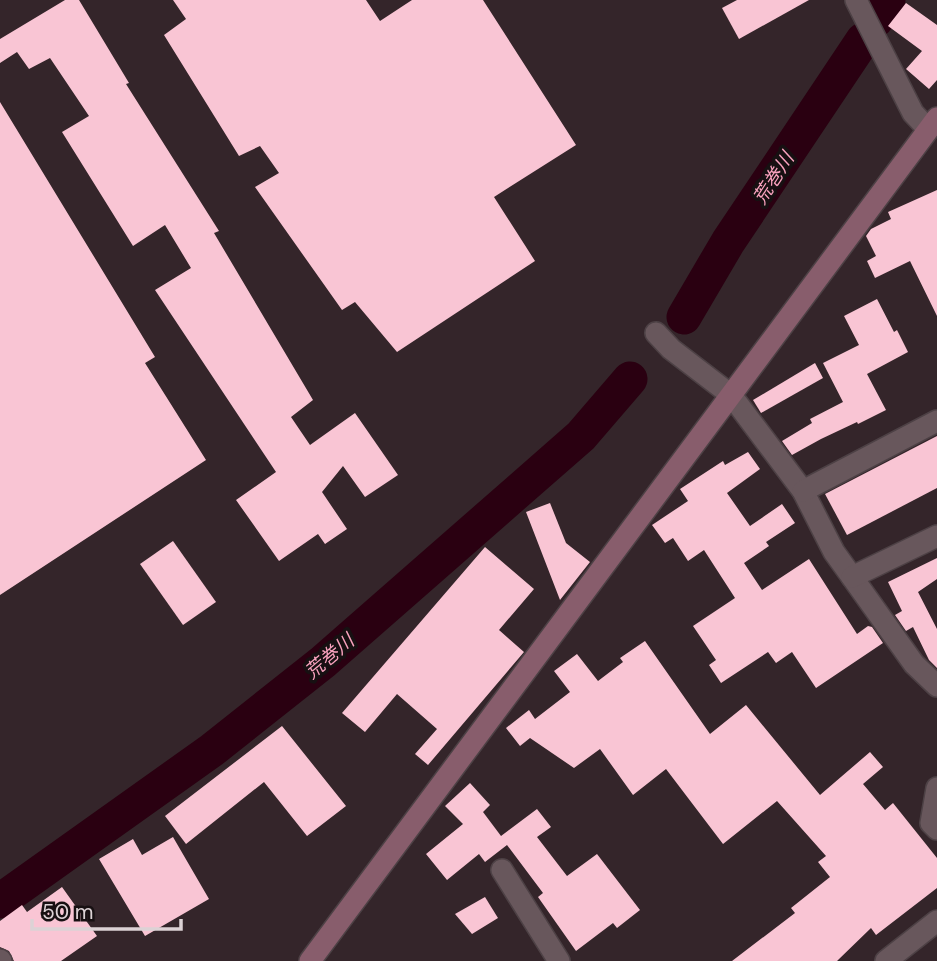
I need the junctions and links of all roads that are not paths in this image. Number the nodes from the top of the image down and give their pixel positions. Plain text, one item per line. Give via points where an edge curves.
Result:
1 (856, 0) edge
2 (932, 123) edge
3 (656, 333) dead end
4 (731, 395) junction
5 (937, 421) edge
6 (803, 491) junction
7 (937, 536) edge
8 (852, 577) junction
9 (937, 686) edge
10 (937, 788) edge
11 (937, 829) edge
12 (502, 870) dead end
13 (936, 925) edge
14 (310, 961) edge
15 (559, 961) edge
16 (886, 961) edge

1 - 2 street via 913,113
2 - 4 street
3 - 4 street
4 - 6 street
4 - 14 street
5 - 6 street
6 - 8 street
7 - 8 street
8 - 9 street via 914,664
10 - 11 street via 931,823
12 - 15 street
13 - 16 street

